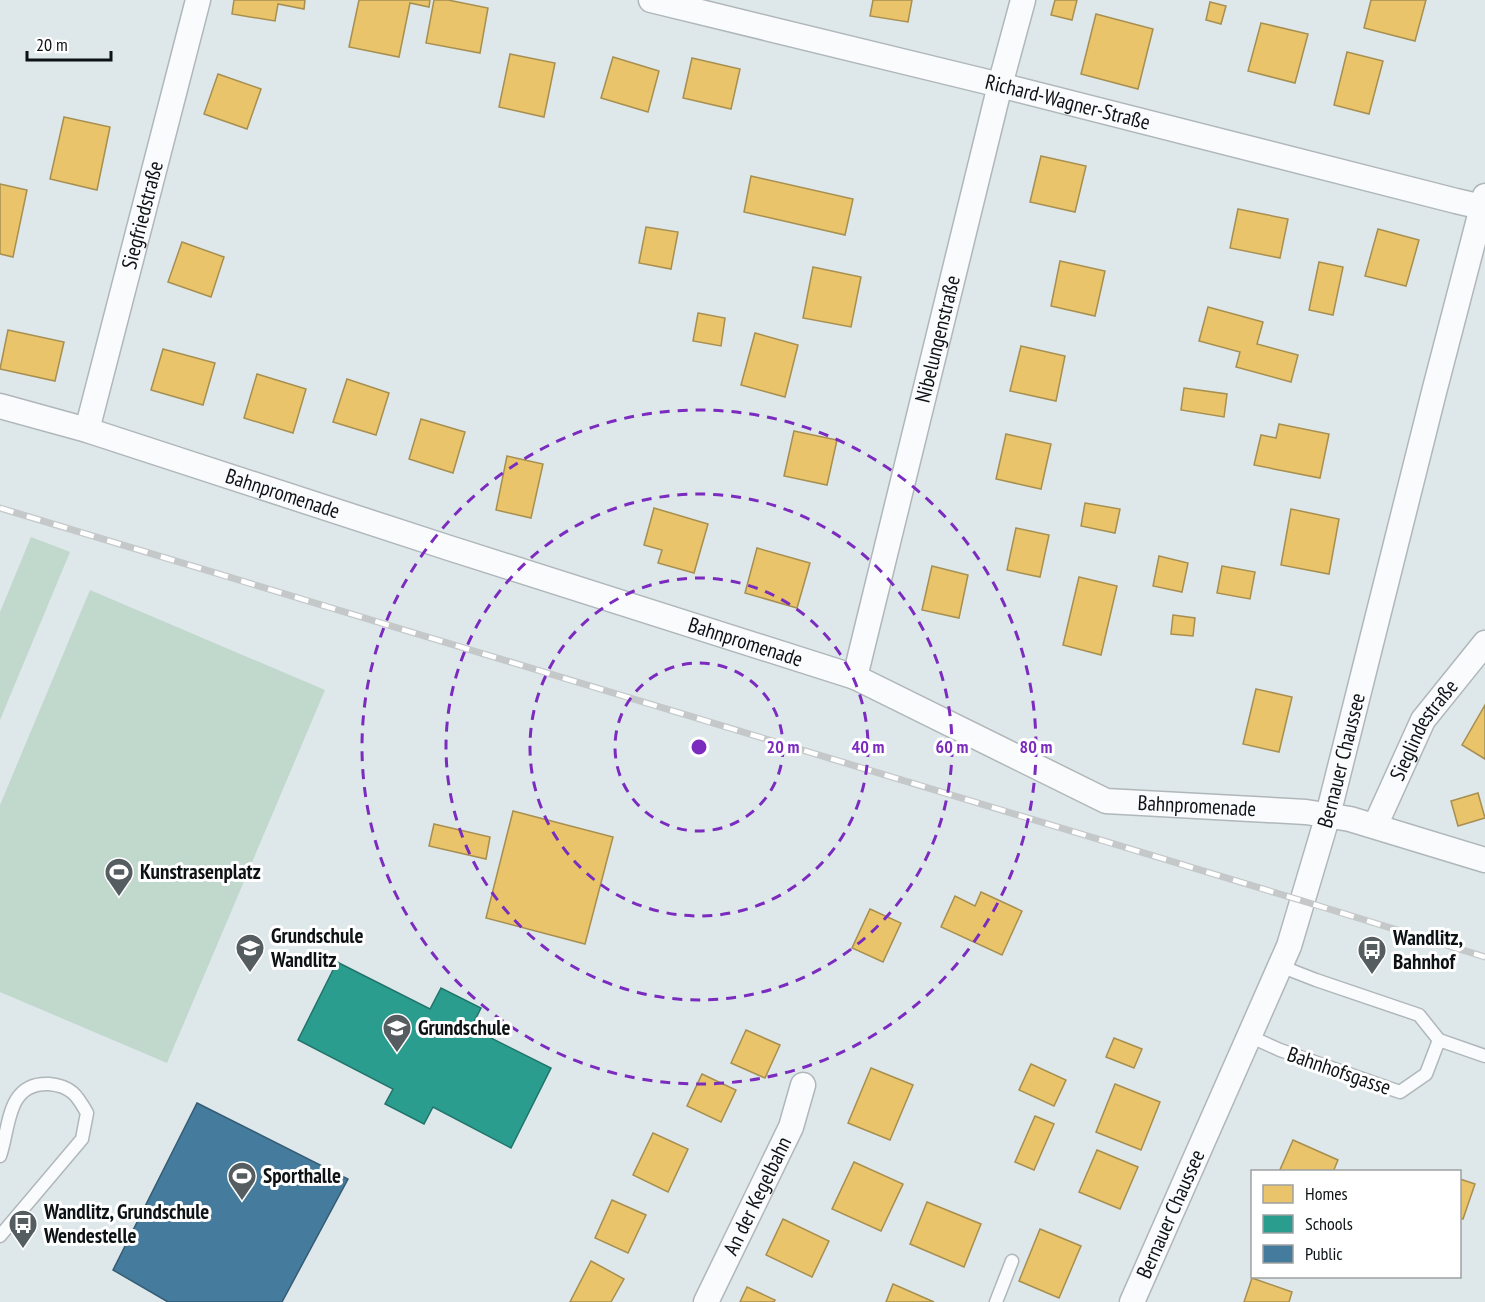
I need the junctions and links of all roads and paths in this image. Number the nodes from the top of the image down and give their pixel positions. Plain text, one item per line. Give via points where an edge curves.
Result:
1 (198, 0) edge
2 (651, 0) edge
3 (1023, 0) edge
4 (1000, 85) junction
5 (1484, 202) edge
6 (0, 406) edge
7 (87, 429) junction
8 (1485, 643) edge
9 (855, 677) junction
10 (1328, 815) junction
11 (1375, 826) junction
12 (1485, 860) edge
13 (1280, 966) junction
14 (1250, 1036) junction
15 (1439, 1040) junction
16 (1485, 1056) edge
17 (803, 1085) dead end
18 (0, 1156) edge
19 (0, 1236) edge
20 (1012, 1262) dead end
21 (706, 1302) edge
22 (996, 1302) edge
23 (1132, 1302) edge

1 - 7 street, Siegfriedstraße
2 - 4 street, Richard-Wagner-Straße
3 - 4 street, Nibelungenstraße
4 - 5 street, Richard-Wagner-Straße via 1445,198
4 - 9 street, Nibelungenstraße
5 - 10 street, Bernauer Chaussee
6 - 7 street, Bahnpromenade
7 - 9 street, Bahnpromenade
8 - 11 street, Sieglindestraße via 1423,720
9 - 10 street, Bahnpromenade via 1106,801
10 - 11 street, Bahnpromenade
10 - 13 street, Bernauer Chaussee
11 - 12 street, Bahnpromenade
13 - 14 street, Bernauer Chaussee
13 - 15 lane via 1419,1016
14 - 15 lane, Bahnhofsgasse via 1400,1092 1426,1074
14 - 23 street, Bernauer Chaussee
15 - 16 lane
17 - 21 street, An der Kegelbahn via 791,1126
18 - 19 lane via 9,1117 20,1094 39,1084 59,1085 76,1094 87,1113 82,1138
20 - 22 lane

